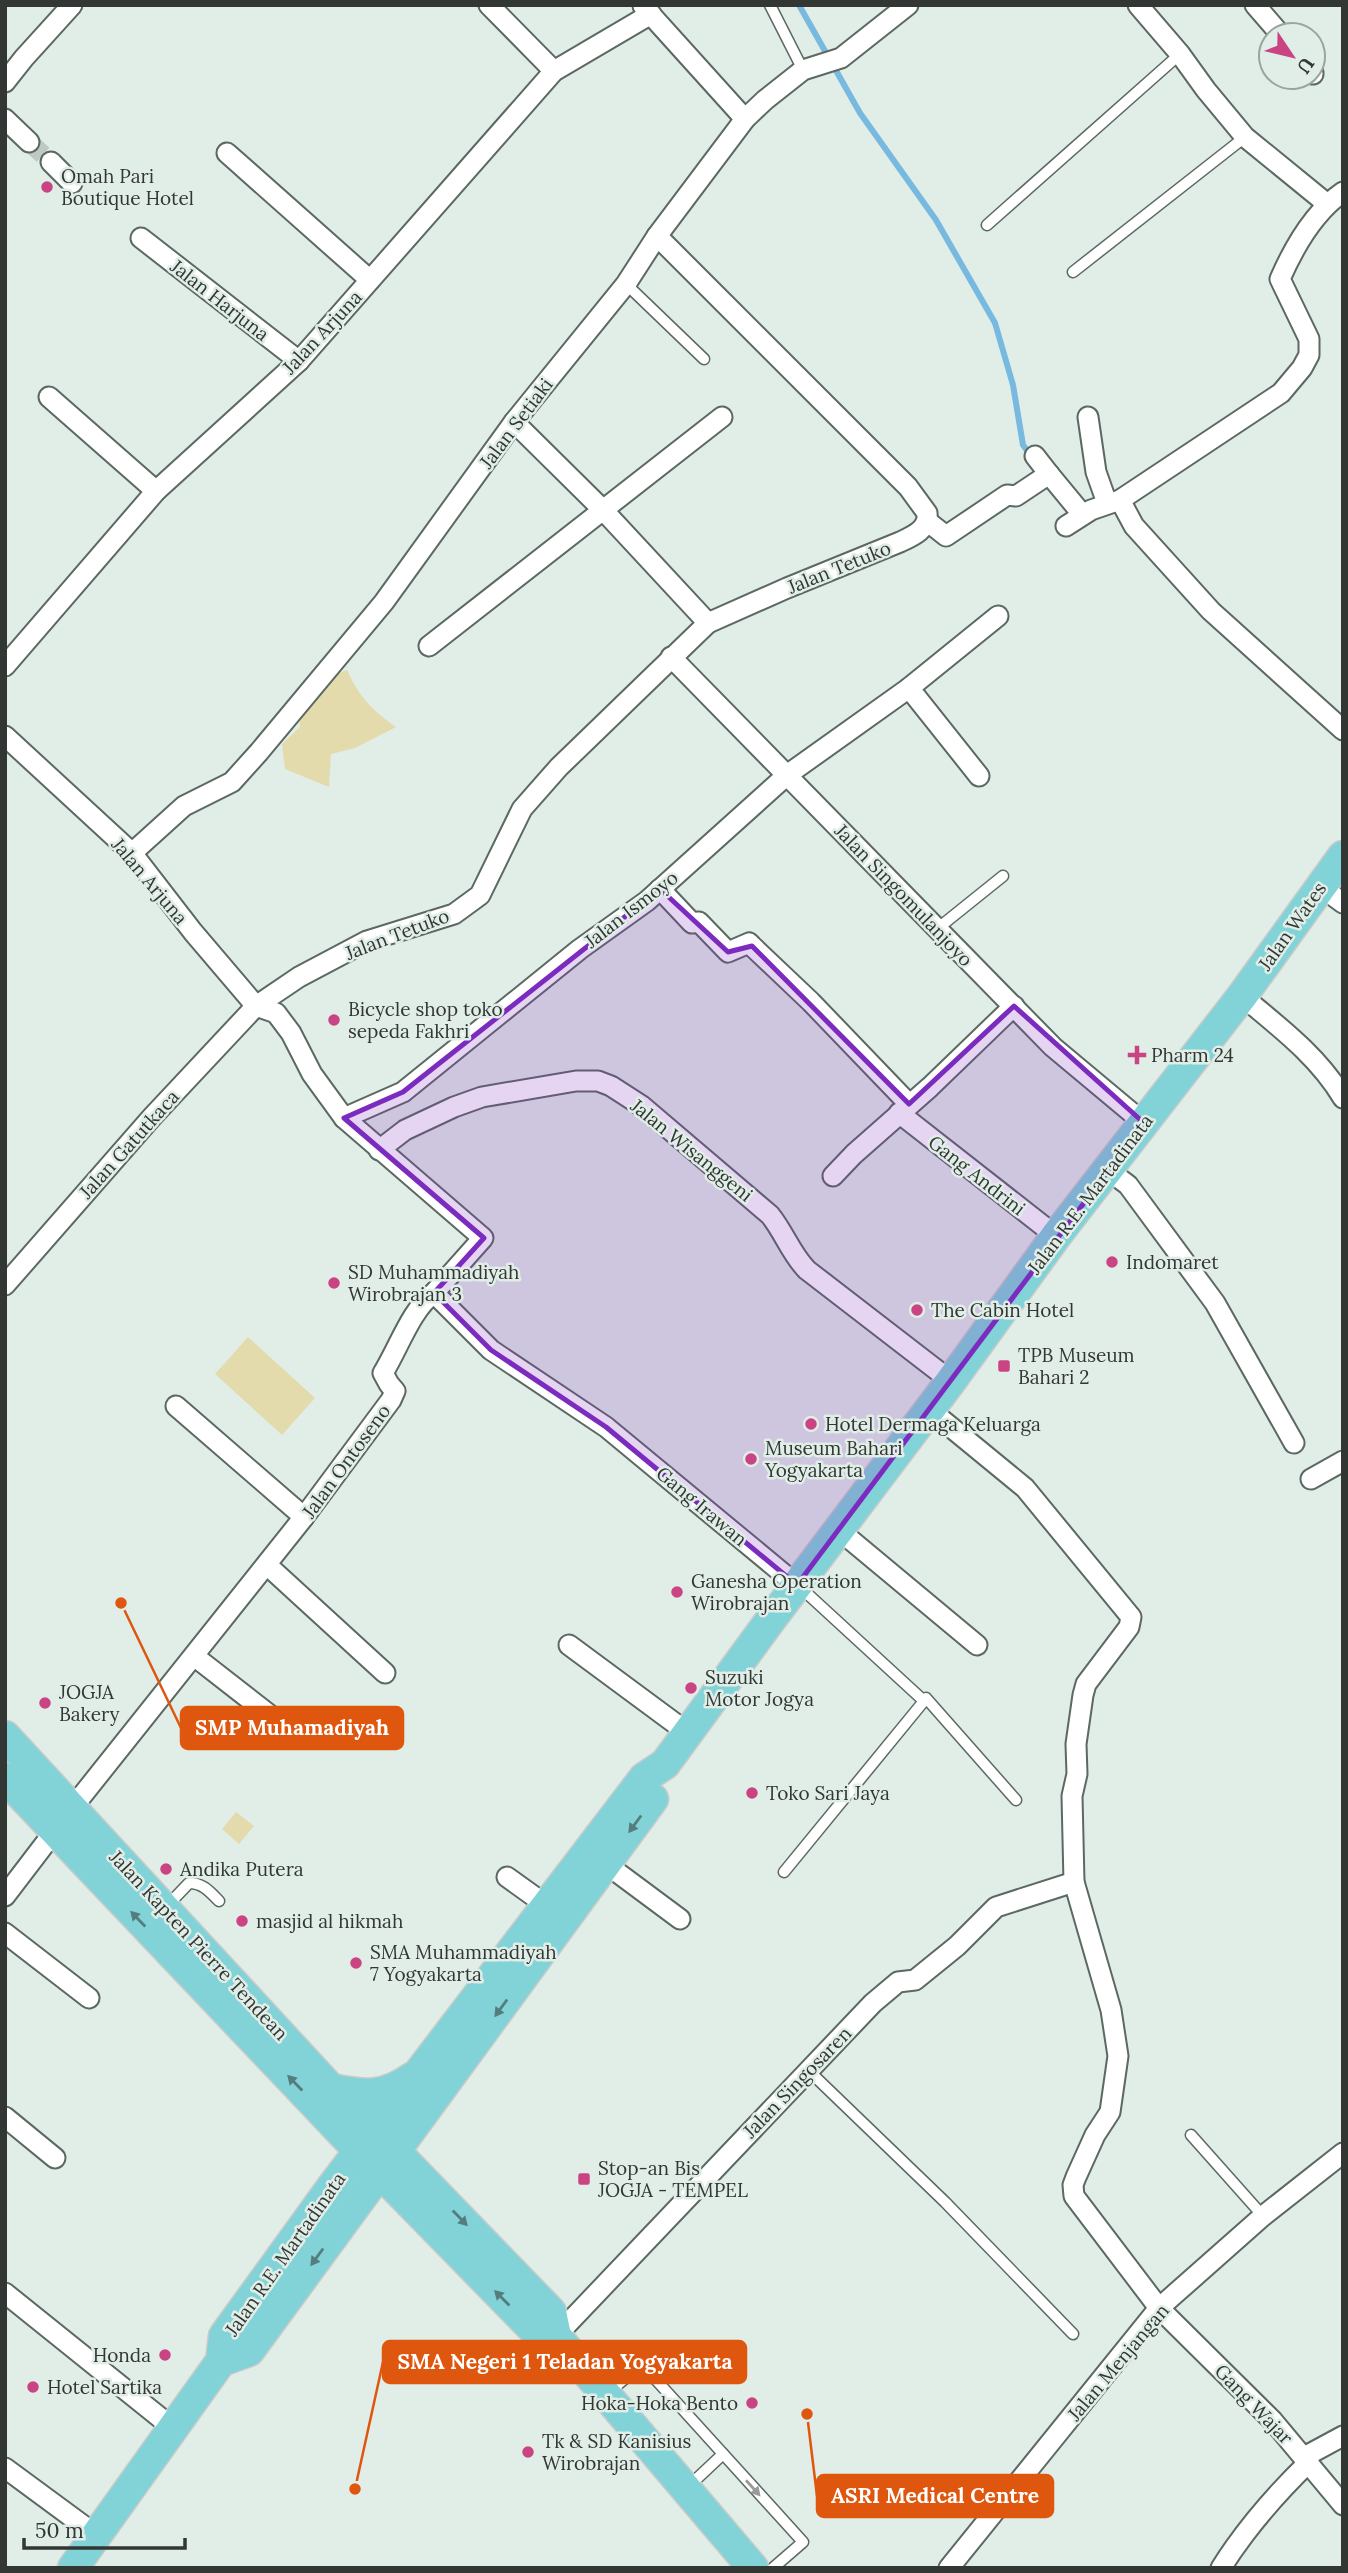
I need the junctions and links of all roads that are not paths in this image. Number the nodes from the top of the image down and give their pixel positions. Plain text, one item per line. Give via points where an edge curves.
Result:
1 (72, 5) edge
2 (489, 5) edge
3 (770, 5) edge
4 (908, 5) edge
5 (1138, 5) edge
6 (1255, 5) edge
7 (647, 10) edge
8 (1268, 21) edge
9 (1181, 54) junction
10 (803, 70) junction
11 (554, 71) junction
12 (5, 82) edge
13 (5, 119) edge
14 (745, 119) junction
15 (1245, 137) junction
16 (29, 142) tunnel mouth
17 (227, 153) dead end
18 (51, 162) tunnel mouth
19 (72, 183) dead end
20 (1343, 192) edge
21 (1326, 203) junction
22 (987, 225) dead end
23 (657, 236) junction
24 (141, 239) dead end
25 (1073, 272) dead end
26 (370, 280) junction
27 (626, 284) junction
28 (704, 359) dead end
29 (299, 361) junction
30 (49, 397) dead end
31 (722, 417) dead end
32 (1088, 417) dead end
33 (514, 422) junction
34 (1035, 456) dead end
35 (1049, 474) junction
36 (156, 491) junction
37 (1109, 510) junction
38 (604, 511) junction
39 (928, 520) junction
40 (1066, 526) dead end
41 (998, 616) dead end
42 (708, 623) junction
43 (429, 646) dead end
44 (671, 657) junction
45 (5, 666) edge
46 (909, 688) junction
47 (1343, 730) edge
48 (5, 736) edge
49 (787, 775) junction
50 (979, 776) dead end
51 (132, 853) junction
52 (1343, 856) edge
53 (1003, 876) dead end
54 (660, 889) junction
55 (1331, 894) edge
56 (937, 929) junction
57 (1242, 996) junction
58 (256, 1006) junction
59 (1014, 1006) junction
60 (1343, 1098) edge
61 (904, 1109) junction
62 (344, 1118) junction
63 (1144, 1123) junction
64 (379, 1150) junction
65 (1108, 1170) junction
66 (833, 1176) dead end
67 (1056, 1236) junction
68 (5, 1285) edge
69 (433, 1293) junction
70 (951, 1381) junction
71 (176, 1406) dead end
72 (930, 1410) junction
73 (1294, 1443) dead end
74 (1343, 1461) edge
75 (1311, 1479) dead end
76 (304, 1517) junction
77 (840, 1531) junction
78 (267, 1565) junction
79 (797, 1585) junction
80 (569, 1645) dead end
81 (977, 1645) dead end
82 (194, 1656) junction
83 (385, 1673) dead end
84 (924, 1701) junction
85 (280, 1723) dead end
86 (688, 1733) junction
87 (5, 1736) edge
88 (665, 1764) junction
89 (5, 1778) edge
90 (1016, 1800) dead end
91 (73, 1807) junction
92 (55, 1831) junction
93 (606, 1864) junction
94 (784, 1872) dead end
95 (507, 1877) dead end
96 (1074, 1882) junction
97 (5, 1896) edge
98 (219, 1901) dead end
99 (547, 1906) junction
100 (166, 1908) junction
101 (680, 1919) dead end
102 (5, 1933) edge
103 (89, 1998) dead end
104 (807, 2070) junction
105 (427, 2085) junction
106 (329, 2102) junction
107 (5, 2117) edge
108 (1191, 2135) dead end
109 (377, 2151) junction
110 (1343, 2153) edge
111 (55, 2158) dead end
112 (346, 2193) junction
113 (418, 2193) junction
114 (1263, 2216) junction
115 (5, 2293) edge
116 (1159, 2308) junction
117 (1073, 2334) dead end
118 (556, 2336) junction
119 (606, 2394) junction
120 (173, 2428) junction
121 (1343, 2436) edge
122 (723, 2454) junction
123 (1306, 2460) junction
124 (5, 2468) edge
125 (686, 2489) junction
126 (1343, 2505) edge
127 (96, 2535) junction
128 (73, 2568) edge
129 (753, 2568) edge
130 (772, 2568) edge
131 (950, 2568) edge
132 (1221, 2568) edge

1 - 12 street
2 - 11 street
3 - 10 lane
4 - 10 street, Jalan Setiaki via 832,60
5 - 9 street
6 - 8 street
7 - 11 street, Jalan Arjuna
7 - 14 street
9 - 15 street
9 - 22 lane
10 - 14 street, Jalan Setiaki
11 - 26 street, Jalan Arjuna
13 - 16 street
14 - 23 street, Jalan Setiaki
15 - 21 street
15 - 25 lane
17 - 26 street
18 - 19 street
20 - 21 street
21 - 37 street via 1280,279 1309,339 1309,355 1302,368 1281,393
23 - 27 street, Jalan Setiaki
23 - 39 street via 908,487
24 - 29 street, Jalan Harjuna
26 - 29 street, Jalan Arjuna
27 - 28 lane
27 - 33 street, Jalan Setiaki
29 - 36 street, Jalan Arjuna
30 - 36 street
31 - 38 street
32 - 37 street via 1096,472
33 - 38 street
33 - 51 street, Jalan Setiaki via 384,602 259,752 232,782 184,806
34 - 35 street
35 - 37 street
35 - 39 street via 1016,496 1007,495 943,538
36 - 45 street, Jalan Arjuna
37 - 40 street
37 - 47 street via 1211,611
38 - 42 street
38 - 43 street
39 - 42 street, Jalan Tetuko via 916,534 900,542
41 - 46 street, Jalan Ismoyo
42 - 44 street, Jalan Tetuko
44 - 49 street, Jalan Singomulanjoyo
44 - 58 street, Jalan Tetuko via 522,808 480,895 454,914 367,941
46 - 49 street, Jalan Ismoyo
46 - 50 street
48 - 51 street, Jalan Arjuna
49 - 54 street, Jalan Ismoyo
49 - 56 street, Jalan Singomulanjoyo
51 - 58 street, Jalan Arjuna
52 - 55 main road, Jalan Wates
53 - 56 lane
54 - 61 street, Gang Andrini via 728,952 748,943 752,946 811,1002
54 - 62 street, Jalan Ismoyo via 403,1092
55 - 57 main road, Jalan Wates
56 - 59 street, Jalan Singomulanjoyo
57 - 60 street via 1302,1047
57 - 63 main road, Jalan R.E. Martadinata
58 - 62 street, Jalan Ontoseno via 276,1013
58 - 68 street, Jalan Gatutkaca
59 - 61 street
59 - 63 street, Jalan Singomulanjoyo
61 - 66 street
61 - 67 street, Gang Andrini
62 - 64 street, Jalan Ontoseno
63 - 65 main road, Jalan R.E. Martadinata
64 - 69 street, Jalan Ontoseno via 483,1238
64 - 70 street, Jalan Wisanggeni via 405,1130 482,1097 576,1082 611,1086 770,1215 807,1270
65 - 67 main road, Jalan R.E. Martadinata
65 - 73 street via 1128,1185 1215,1303
67 - 70 main road, Jalan R.E. Martadinata
69 - 76 street, Jalan Ontoseno via 424,1299 383,1373 396,1391 391,1400
69 - 79 street, Gang Irawan via 491,1350 607,1427
70 - 72 main road, Jalan R.E. Martadinata
71 - 76 street
72 - 77 main road, Jalan R.E. Martadinata
72 - 96 street via 1026,1488 1131,1617 1129,1627 1086,1684 1083,1695 1072,1796
74 - 75 street
76 - 78 street, Jalan Ontoseno
77 - 79 main road, Jalan R.E. Martadinata
77 - 81 street
78 - 82 street, Jalan Ontoseno
78 - 83 street
79 - 84 lane
79 - 86 main road, Jalan R.E. Martadinata
80 - 86 street
82 - 85 street
82 - 91 street, Jalan Ontoseno
84 - 90 lane via 926,1698
84 - 94 lane
86 - 88 main road, Jalan R.E. Martadinata
87 - 91 main road, Jalan Kapten Pierre Tendean
88 -> 93 main road, Jalan R.E. Martadinata via 659,1789
88 - 99 main road, Jalan R.E. Martadinata via 644,1778
89 - 92 main road, Jalan Kapten Pierre Tendean
91 - 92 street, Jalan Ontoseno
91 - 100 main road, Jalan Kapten Pierre Tendean
92 - 97 street, Jalan Ontoseno
106 -> 92 main road, Jalan Kapten Pierre Tendean
93 - 101 street
93 -> 105 main road, Jalan R.E. Martadinata
95 - 99 street
96 - 104 street, Jalan Singosaren via 996,1907 915,1980 898,1982 873,2003
96 - 116 street, Gang Wajar via 1111,2010 1118,2056 1110,2112 1095,2135 1072,2191
98 - 100 lane via 206,1888 189,1882
99 - 105 main road, Jalan R.E. Martadinata
100 - 106 main road, Jalan Kapten Pierre Tendean
102 - 103 street
104 - 117 lane via 945,2202
104 - 118 street, Jalan Singosaren
105 - 106 main road
105 - 109 main road, Jalan R.E. Martadinata
105 - 113 main road via 426,2167
106 - 109 main road, Jalan Kapten Pierre Tendean
106 - 112 main road
107 - 111 street
108 - 114 lane
109 - 112 main road, Jalan R.E. Martadinata
109 - 113 main road, Jalan Kapten Pierre Tendean
110 - 114 street, Jalan Menjangan
112 - 113 main road
112 - 120 main road, Jalan R.E. Martadinata via 224,2336 221,2361
113 - 118 main road, Jalan Kapten Pierre Tendean via 534,2330
114 - 116 street, Jalan Menjangan
115 - 120 street
116 - 123 street, Gang Wajar
116 - 131 street, Jalan Menjangan
118 - 119 main road
119 - 122 lane via 641,2365
119 - 125 main road
120 - 127 main road, Jalan R.E. Martadinata
121 - 123 street
122 - 125 lane
122 -> 130 lane via 803,2542
123 - 126 street, Gang Wajar
123 - 132 street via 1241,2536
124 - 127 street
125 - 129 main road
127 - 128 main road, Jalan R.E. Martadinata

